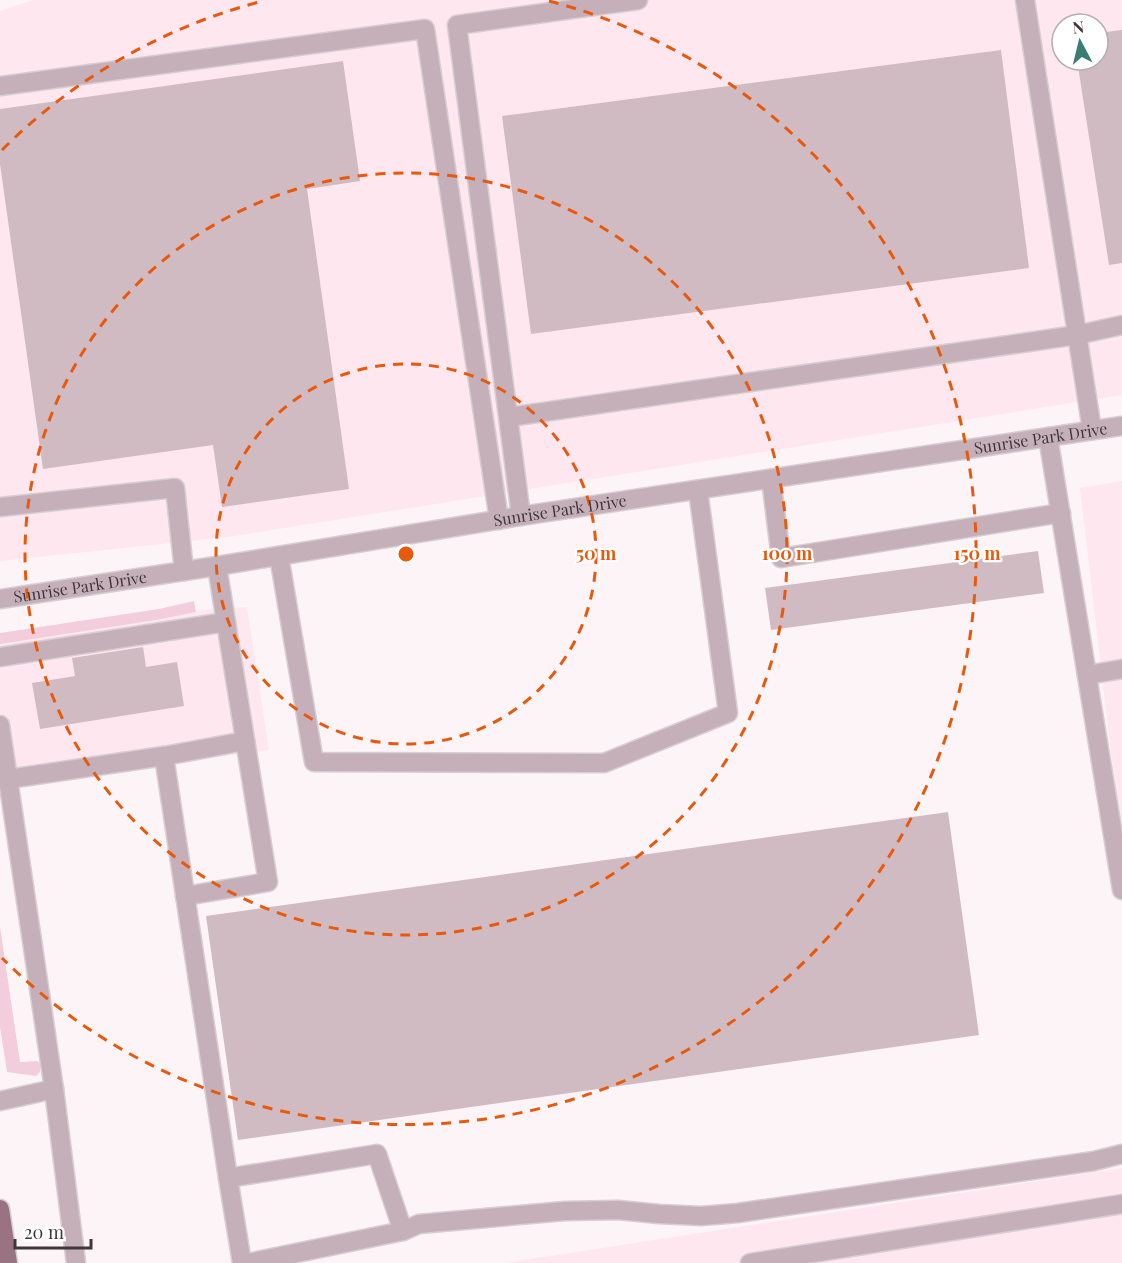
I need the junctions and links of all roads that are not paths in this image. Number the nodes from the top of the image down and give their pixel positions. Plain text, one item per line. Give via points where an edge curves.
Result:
1 (638, 0) edge
2 (1025, 0) edge
3 (0, 86) edge
4 (1122, 325) edge
5 (1077, 335) junction
6 (508, 417) junction
7 (1122, 426) edge
8 (1092, 430) junction
9 (1048, 437) junction
10 (771, 479) junction
11 (698, 490) junction
12 (0, 507) edge
13 (1061, 513) junction
14 (521, 516) junction
15 (499, 520) junction
16 (279, 556) junction
17 (217, 566) junction
18 (184, 571) junction
19 (0, 599) edge
20 (226, 622) junction
21 (0, 657) edge
22 (1122, 669) edge
23 (1087, 675) junction
24 (0, 725) edge
25 (245, 741) junction
26 (164, 756) junction
27 (8, 779) junction
28 (1122, 890) edge
29 (185, 896) junction
30 (54, 1089) junction
31 (0, 1101) edge
32 (1122, 1154) edge
33 (228, 1178) junction
34 (1122, 1204) edge
35 (0, 1209) edge
36 (403, 1231) junction
37 (8, 1263) edge
38 (76, 1263) edge
39 (242, 1263) edge
40 (248, 1263) edge
41 (750, 1263) edge

1 - 6 street via 457,25
2 - 5 street
3 - 15 street via 425,29
4 - 5 street
5 - 6 street
5 - 8 street
6 - 14 street
7 - 8 street, Sunrise Park Drive
8 - 9 street, Sunrise Park Drive
9 - 10 street, Sunrise Park Drive
9 - 13 street
10 - 11 street, Sunrise Park Drive
10 - 13 street via 780,558
11 - 14 street, Sunrise Park Drive
11 - 16 street via 728,713 604,763 314,762
12 - 18 street via 175,488
13 - 23 street
14 - 15 street, Sunrise Park Drive
15 - 16 street, Sunrise Park Drive
16 - 17 street, Sunrise Park Drive
17 - 18 street, Sunrise Park Drive
17 - 20 street
18 - 19 street, Sunrise Park Drive
20 - 21 street
20 - 25 street
22 - 23 street
23 - 28 street
24 - 27 street
25 - 26 street
25 - 29 street via 268,882
26 - 27 street
26 - 29 street
27 - 30 street
29 - 33 street
30 - 31 street
30 - 38 street
32 - 36 street via 738,1213 701,1216 565,1210 419,1224
33 - 36 street via 377,1154
33 - 39 street
34 - 41 street
35 - 37 main road
36 - 40 street

